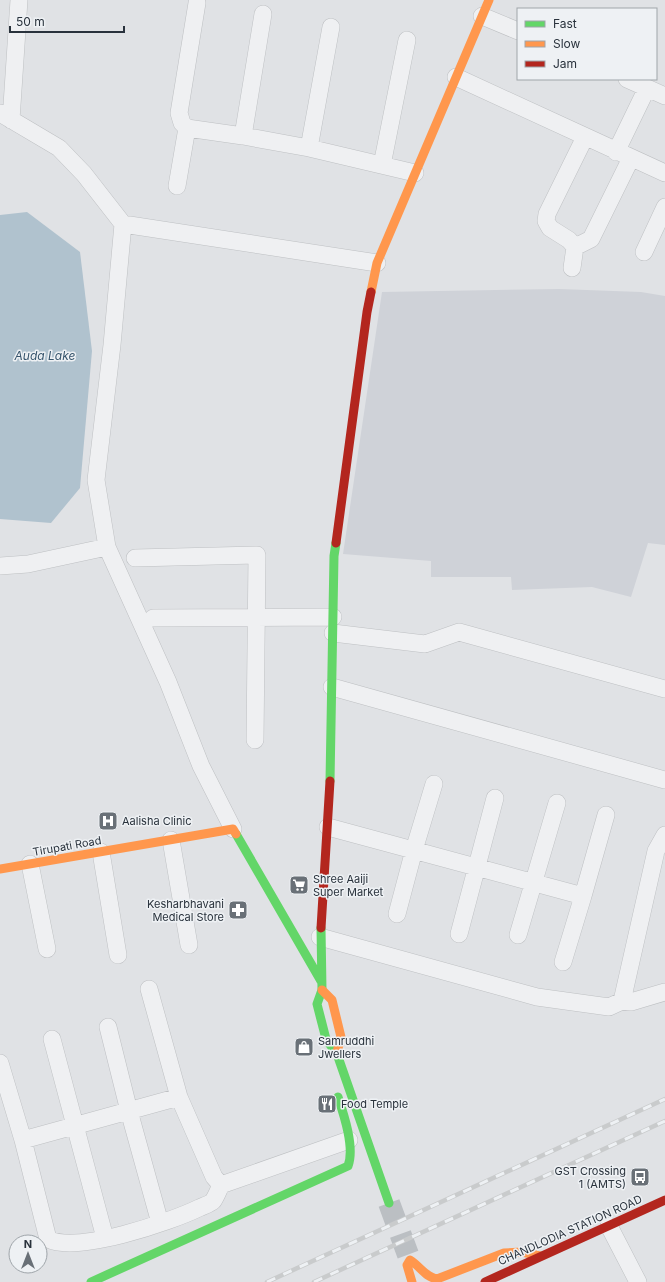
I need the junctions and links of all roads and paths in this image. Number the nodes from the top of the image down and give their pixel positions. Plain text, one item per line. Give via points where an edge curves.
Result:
1 (19, 0) edge
2 (489, 0) edge
3 (197, 3) dead end
4 (263, 14) dead end
5 (482, 16) junction
6 (332, 27) dead end
7 (517, 31) edge
8 (407, 40) dead end
9 (456, 77) junction
10 (629, 80) edge
11 (647, 88) junction
12 (665, 96) edge
13 (6, 116) edge
14 (187, 128) junction
15 (242, 136) junction
16 (585, 137) junction
17 (309, 148) junction
18 (624, 155) junction
19 (382, 165) junction
20 (415, 172) junction
21 (665, 173) edge
22 (177, 186) dead end
23 (665, 207) edge
24 (123, 224) junction
25 (575, 247) junction
26 (644, 252) dead end
27 (377, 263) junction
28 (572, 268) dead end
29 (107, 547) junction
30 (135, 558) dead end
31 (0, 566) edge
32 (256, 617) junction
33 (153, 618) dead end
34 (333, 625) junction
35 (332, 687) junction
36 (665, 689) edge
37 (255, 740) dead end
38 (665, 780) edge
39 (434, 784) dead end
40 (495, 798) dead end
41 (557, 803) dead end
42 (606, 815) dead end
43 (328, 826) junction
44 (233, 829) junction
45 (665, 834) edge
46 (171, 840) junction
47 (414, 850) junction
48 (101, 852) junction
49 (30, 864) junction
50 (476, 867) junction
51 (0, 869) edge
52 (534, 882) junction
53 (583, 896) junction
54 (397, 914) dead end
55 (459, 934) dead end
56 (518, 934) dead end
57 (320, 937) junction
58 (189, 945) dead end
59 (47, 949) dead end
60 (118, 955) dead end
61 (564, 962) dead end
62 (322, 987) junction
63 (149, 989) dead end
64 (665, 992) edge
65 (622, 1001) junction
66 (108, 1027) dead end
67 (52, 1039) dead end
68 (337, 1053) junction
69 (331, 1062) dead end
70 (0, 1063) edge
71 (336, 1090) dead end
72 (179, 1098) junction
73 (129, 1111) junction
74 (75, 1126) junction
75 (23, 1140) junction
76 (349, 1140) junction
77 (221, 1184) junction
78 (665, 1200) edge
79 (389, 1203) tunnel mouth
80 (160, 1223) junction
81 (608, 1226) junction
82 (105, 1238) junction
83 (540, 1256) junction
84 (91, 1282) edge
85 (412, 1282) edge
86 (485, 1282) edge
87 (638, 1282) edge

1 - 13 street
2 - 5 street
3 - 14 street via 179,114
4 - 15 street
5 - 7 street
5 - 9 street
6 - 17 street
8 - 19 street
9 - 16 street
9 - 20 street
10 - 11 street
11 - 12 street
11 - 18 street
13 - 24 street via 59,148 84,174
14 - 15 street
14 - 22 street
15 - 17 street
16 - 18 street
16 - 25 street via 547,214 546,221 550,228
17 - 19 street
18 - 21 street
18 - 25 street via 591,239
19 - 20 street
20 - 27 street
23 - 26 street
24 - 27 street
24 - 29 street via 96,480
25 - 28 street
27 - 34 street via 367,312 334,556
29 - 31 street via 28,564
29 - 44 street via 168,682 200,766
30 - 32 street via 257,554
32 - 33 street
32 - 34 street
32 - 37 street
34 - 35 street
34 - 36 street via 425,644 459,632
35 - 38 street
35 - 43 street
39 - 47 street
40 - 50 street
41 - 52 street
42 - 53 street
43 - 47 street
43 - 57 street
44 - 46 street, Tirupati Road
44 - 62 street
45 - 65 street via 656,851
46 - 48 street, Tirupati Road
46 - 58 street
47 - 50 street
47 - 54 street
48 - 49 street, Tirupati Road
48 - 60 street
49 - 51 street, Tirupati Road
49 - 59 street
50 - 52 street
50 - 55 street
52 - 53 street
52 - 56 street
53 - 61 street
57 - 62 street
57 - 65 street via 537,997 610,1007
62 - 68 street via 332,1000 341,1037
62 - 68 street via 317,1004 326,1039
63 - 72 street
64 - 65 street via 631,1002
66 - 73 street
67 - 74 street
68 - 69 street
68 - 79 street
70 - 75 street
71 - 76 street
72 - 73 street
72 - 77 street via 214,1178
73 - 74 street
73 - 80 street
74 - 75 street
74 - 82 street
75 - 82 street via 48,1239 54,1242 82,1242
76 - 77 street
76 - 84 street via 351,1161 348,1166
77 - 80 street via 212,1202 188,1214
78 - 81 street, CHANDLODIA STATION ROAD
80 - 82 street via 133,1233
81 - 83 street, CHANDLODIA STATION ROAD
81 - 87 street
83 - 85 street via 529,1252 504,1253 437,1279 426,1275 416,1262 410,1260 407,1265
83 - 86 street, CHANDLODIA STATION ROAD

